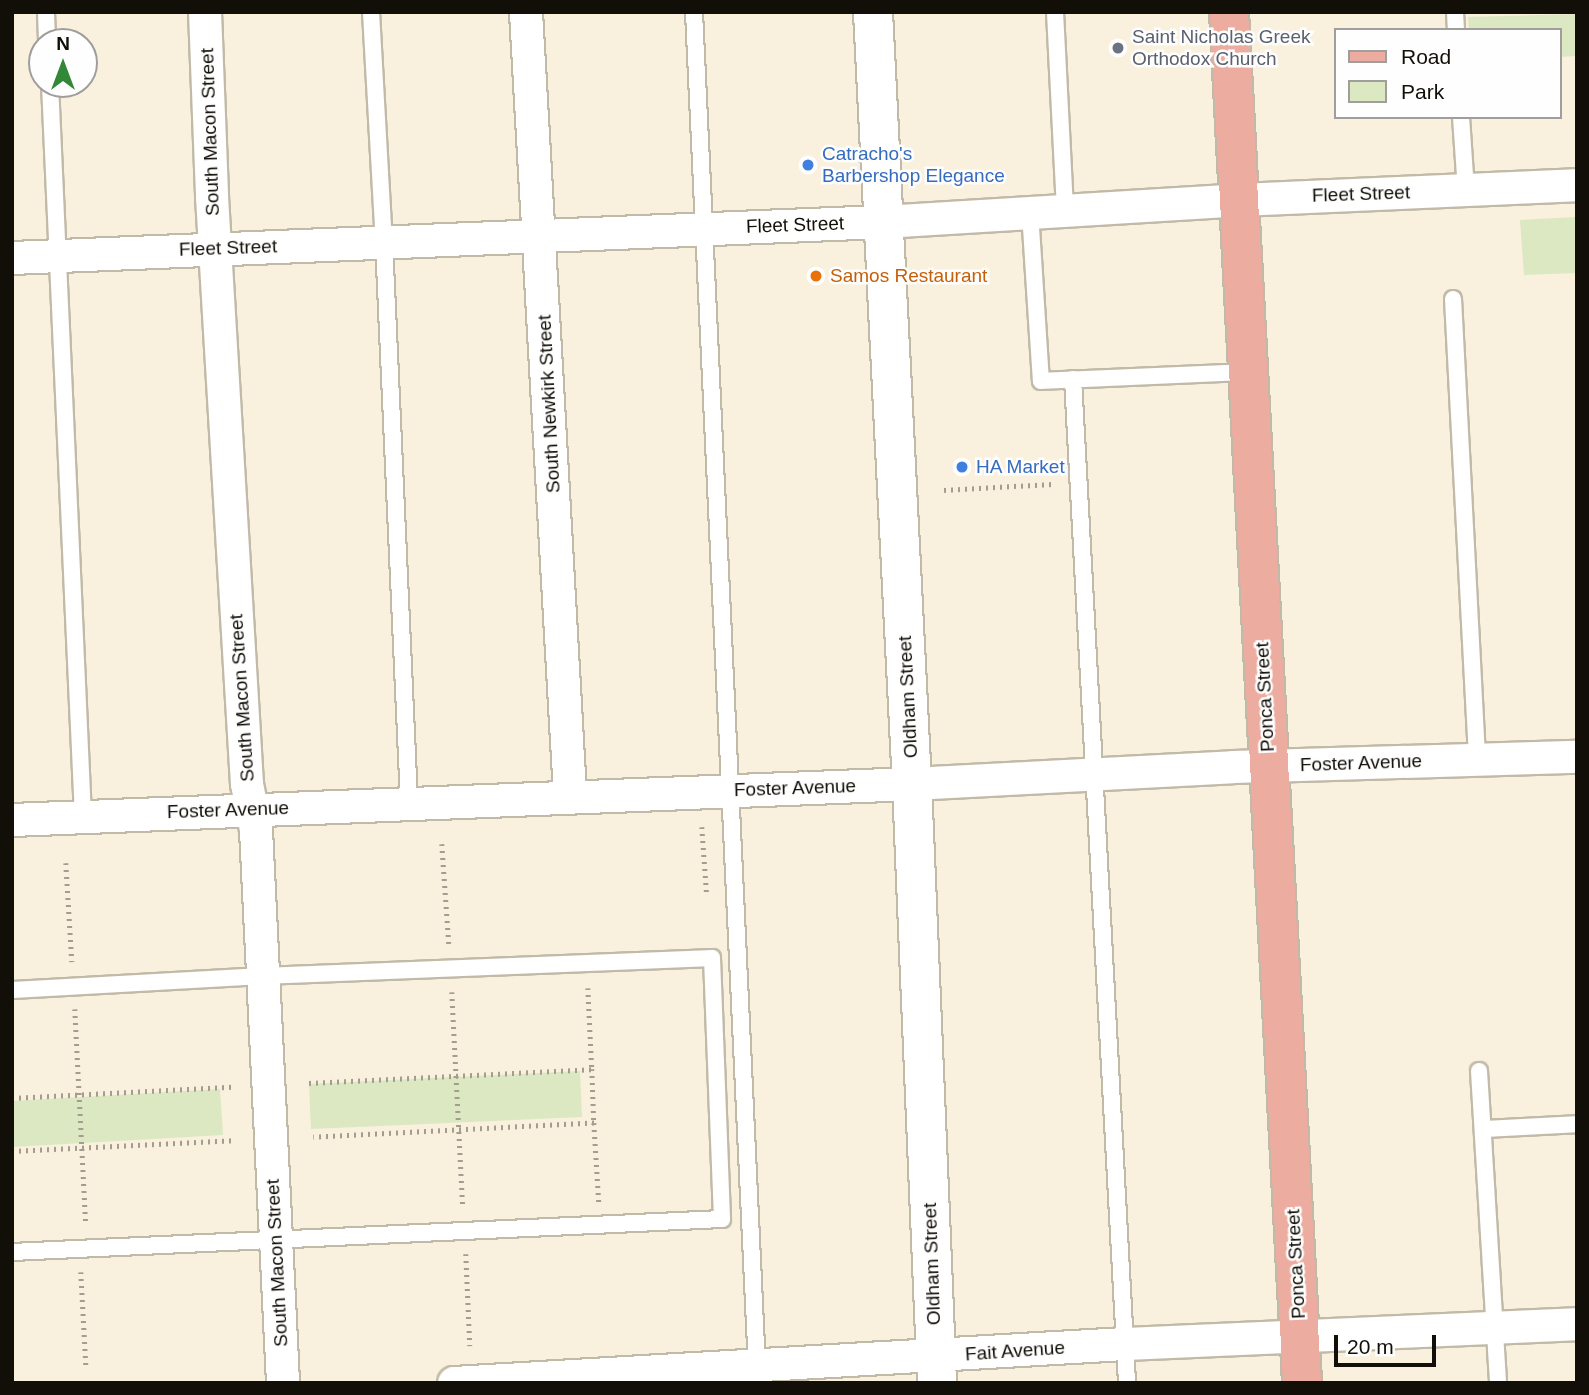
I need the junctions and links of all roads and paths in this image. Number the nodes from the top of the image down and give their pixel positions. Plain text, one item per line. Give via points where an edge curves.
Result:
1 (205, 12) edge
2 (370, 12) edge
3 (526, 12) edge
4 (694, 12) edge
5 (873, 12) edge
6 (1055, 12) edge
7 (1229, 12) edge
8 (51, 98) edge
9 (1461, 119) edge
10 (1577, 185) edge
11 (1466, 190) junction
12 (1239, 200) junction
13 (1065, 210) junction
14 (1030, 212) junction
15 (883, 222) junction
16 (702, 229) junction
17 (541, 235) junction
18 (384, 242) junction
19 (215, 249) junction
20 (58, 256) junction
21 (12, 258) edge
22 (1453, 299) dead end
23 (1248, 372) junction
24 (1073, 379) junction
25 (1079, 482) junction
26 (944, 490) dead end
27 (1577, 757) edge
28 (1478, 760) junction
29 (1269, 766) junction
30 (1096, 773) junction
31 (912, 784) junction
32 (731, 790) junction
33 (570, 795) junction
34 (409, 802) junction
35 (253, 809) junction
36 (83, 817) junction
37 (12, 820) edge
38 (702, 827) dead end
39 (442, 844) dead end
40 (66, 863) dead end
41 (712, 958) junction
42 (587, 963) junction
43 (451, 968) junction
44 (264, 976) junction
45 (74, 987) junction
46 (12, 990) edge
47 (592, 1069) junction
48 (1479, 1071) dead end
49 (457, 1075) junction
50 (309, 1083) dead end
51 (232, 1087) dead end
52 (79, 1094) junction
53 (12, 1098) edge
54 (594, 1123) junction
55 (1577, 1124) edge
56 (460, 1129) junction
57 (1483, 1129) junction
58 (313, 1137) dead end
59 (234, 1140) dead end
60 (82, 1147) junction
61 (12, 1151) edge
62 (601, 1226) junction
63 (465, 1232) junction
64 (276, 1240) junction
65 (84, 1249) junction
66 (12, 1252) edge
67 (1577, 1324) edge
68 (1495, 1328) junction
69 (1300, 1336) junction
70 (1125, 1344) junction
71 (470, 1346) dead end
72 (86, 1365) dead end
73 (757, 1366) junction
74 (937, 1369) edge
75 (283, 1383) edge
76 (453, 1383) edge
77 (1128, 1383) edge
78 (1302, 1383) edge
79 (1498, 1383) edge

1 - 19 street, South Macon Street
2 - 18 lane
3 - 17 street, South Newkirk Street
4 - 16 lane
5 - 15 street, Oldham Street
6 - 13 lane
7 - 12 main road, Ponca Street
8 - 20 lane
9 - 11 lane
10 - 11 street, Fleet Street
11 - 12 street, Fleet Street
12 - 13 street, Fleet Street
12 - 23 main road, Ponca Street
13 - 14 street, Fleet Street
14 - 15 street, Fleet Street
14 - 24 lane via 1041,381
15 - 16 street, Fleet Street
15 - 31 street, Oldham Street
16 - 17 street, Fleet Street
16 - 32 lane
17 - 18 street, Fleet Street
17 - 33 street, South Newkirk Street
18 - 19 street, Fleet Street
18 - 34 lane
19 - 20 street, Fleet Street
19 - 35 street, South Macon Street via 247,785
20 - 21 street, Fleet Street
20 - 36 lane
22 - 28 lane
23 - 24 lane
23 - 29 main road, Ponca Street
24 - 25 lane
25 - 26 path
25 - 30 lane
27 - 28 street, Foster Avenue
28 - 29 street, Foster Avenue
29 - 30 street, Foster Avenue
29 - 69 main road, Ponca Street
30 - 31 street, Foster Avenue
30 - 70 lane
31 - 32 street, Foster Avenue
31 - 74 street, Oldham Street
32 - 33 street, Foster Avenue
32 - 73 lane
33 - 34 street, Foster Avenue
34 - 35 street, Foster Avenue
35 - 36 street, Foster Avenue
35 - 44 street, South Macon Street
36 - 37 street, Foster Avenue
38 - 41 path
39 - 43 path
40 - 45 path
41 - 42 lane
41 - 62 lane via 722,1219
42 - 43 lane
42 - 47 path
43 - 44 lane
43 - 49 path
44 - 45 lane
44 - 64 street, South Macon Street
45 - 46 lane
45 - 52 path
47 - 49 path
47 - 54 path
48 - 57 lane
49 - 50 path
49 - 56 path
51 - 52 path
52 - 53 path
52 - 60 path
54 - 56 path
54 - 62 path
55 - 57 lane
56 - 58 path
56 - 63 path
57 - 68 lane
59 - 60 path
60 - 61 path
60 - 65 path
62 - 63 lane
63 - 64 lane
63 - 71 path
64 - 65 lane
64 - 75 street, South Macon Street
65 - 66 lane
65 - 72 path
67 - 68 street, Fait Avenue
68 - 69 street, Fait Avenue
68 - 79 lane
69 - 70 street, Fait Avenue
69 - 78 main road, Ponca Street
70 - 74 street, Fait Avenue
70 - 77 lane
73 - 74 street, Fait Avenue
73 - 76 street, Fait Avenue

